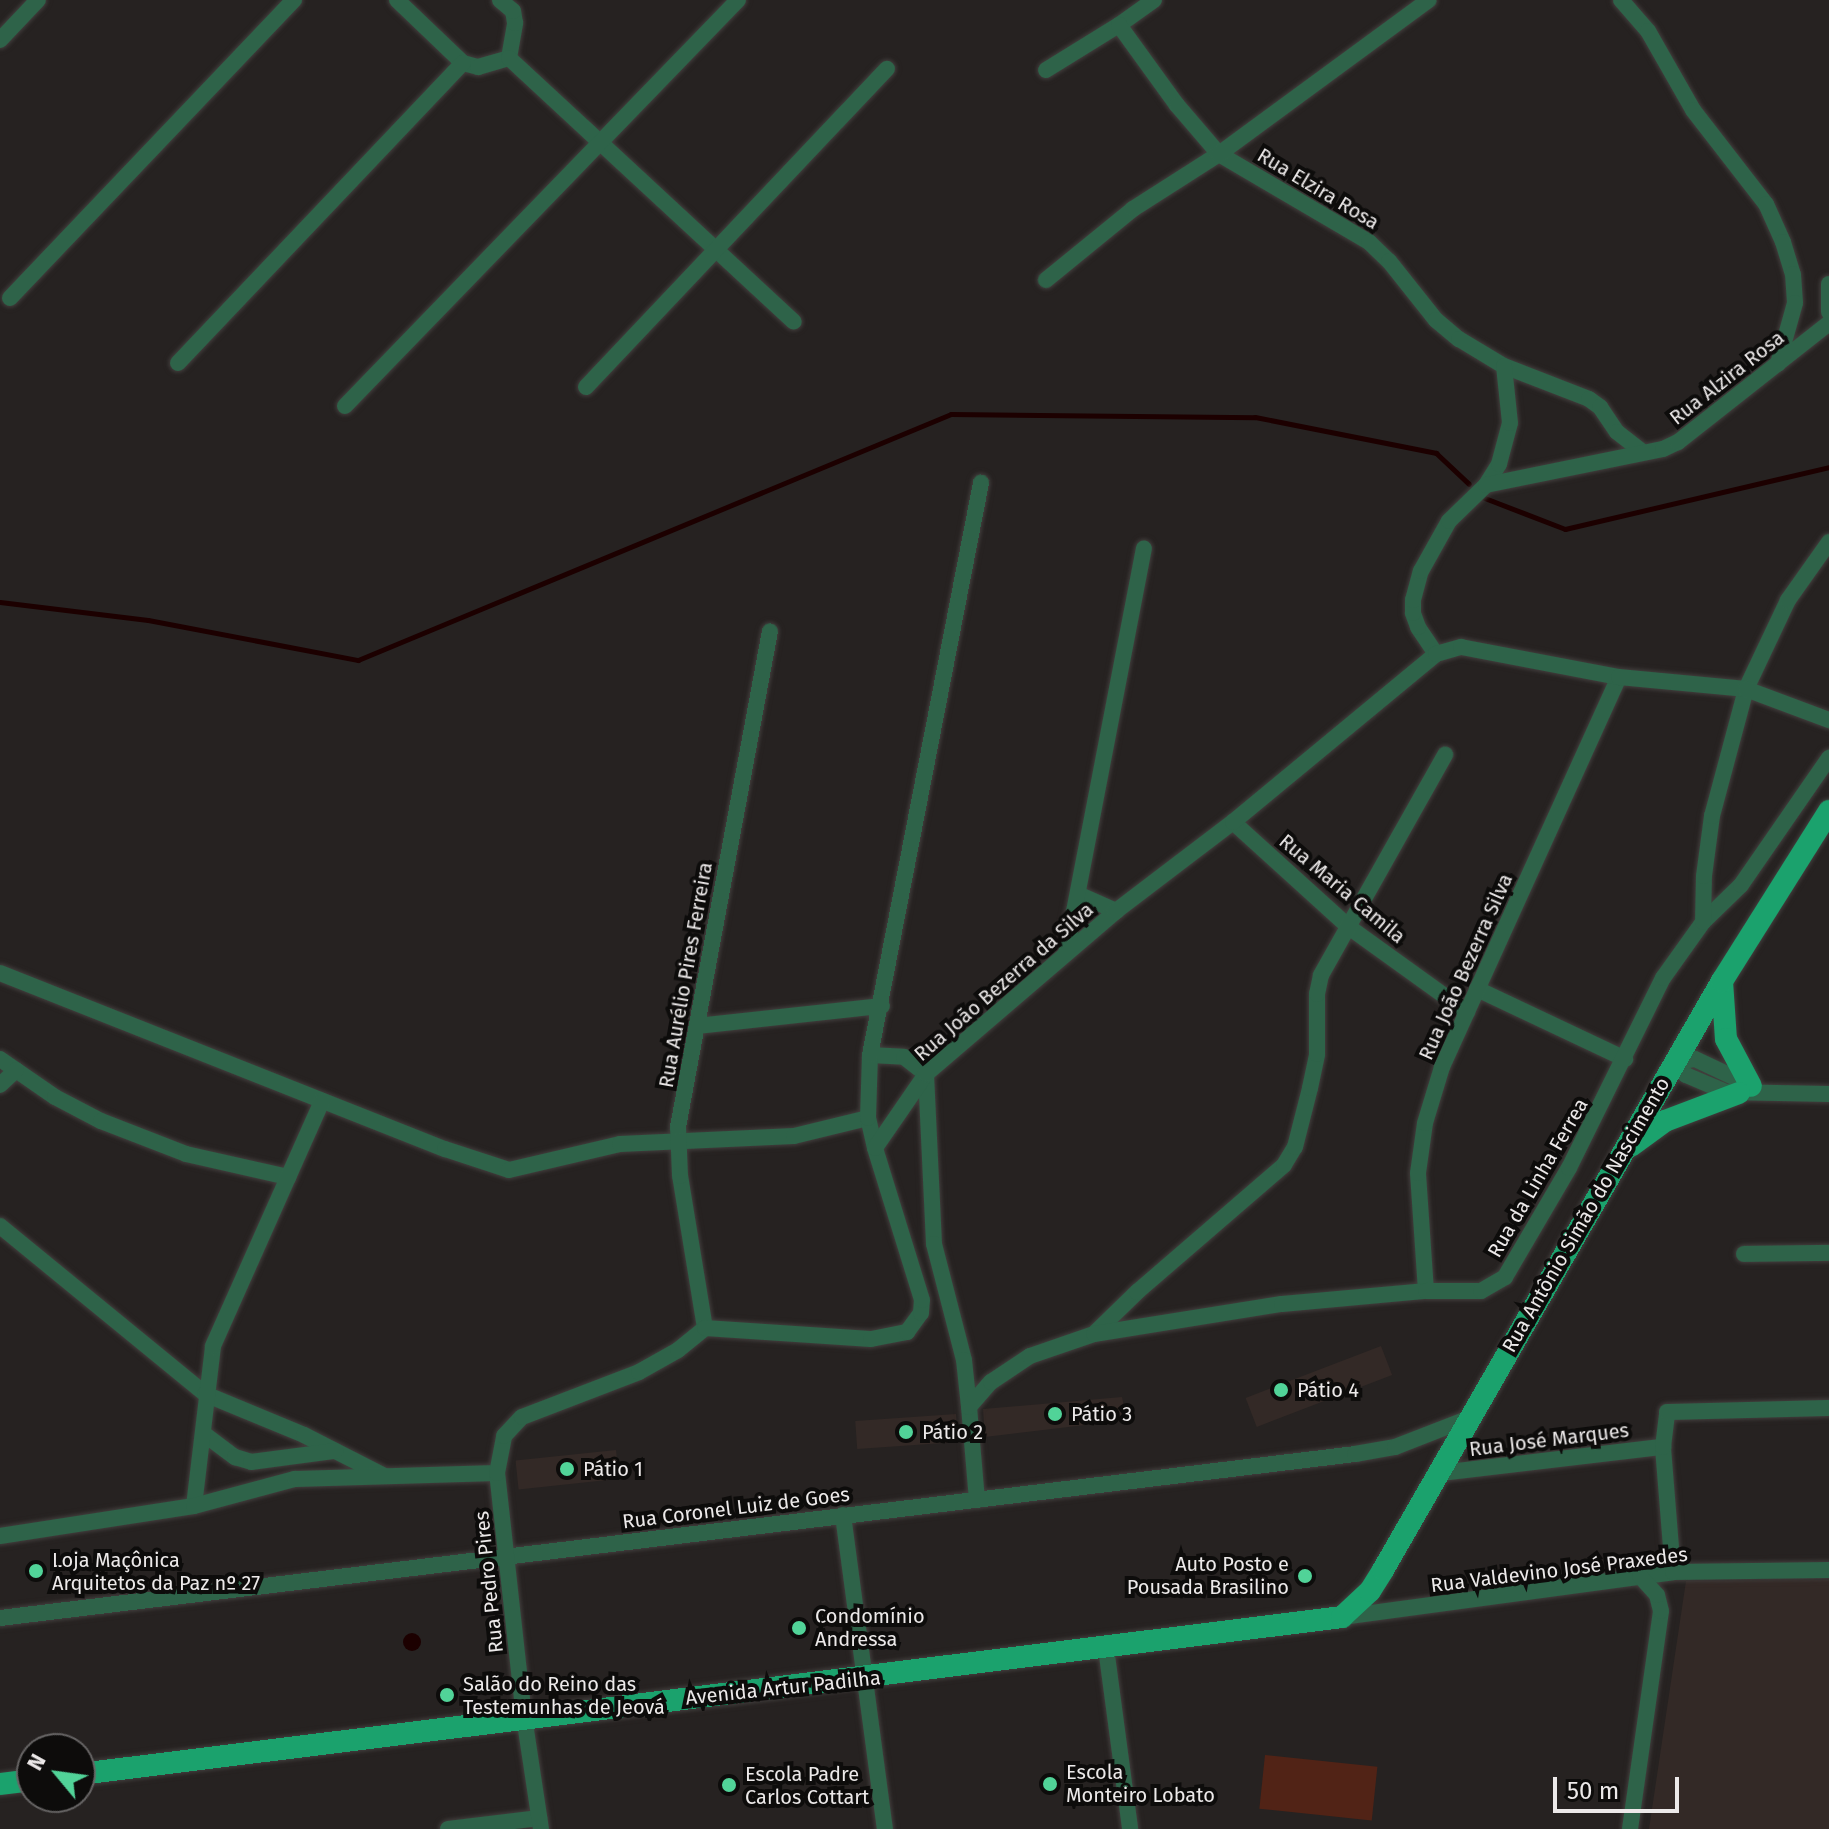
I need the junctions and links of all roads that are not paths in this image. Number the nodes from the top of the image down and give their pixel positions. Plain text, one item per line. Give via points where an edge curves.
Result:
1 (38, 0) edge
2 (294, 0) edge
3 (397, 0) edge
4 (738, 0) edge
5 (1154, 0) edge
6 (1429, 0) edge
7 (1621, 0) edge
8 (512, 4) edge
9 (1119, 25) junction
10 (0, 40) edge
11 (509, 58) junction
12 (463, 63) junction
13 (887, 69) dead end
14 (1046, 70) dead end
15 (600, 143) junction
16 (1219, 154) junction
17 (714, 248) junction
18 (1046, 280) dead end
19 (1829, 284) edge
20 (10, 298) dead end
21 (1829, 312) edge
22 (794, 322) dead end
23 (1829, 323) edge
24 (178, 363) dead end
25 (1778, 365) junction
26 (1504, 366) junction
27 (586, 387) dead end
28 (345, 406) dead end
29 (1643, 452) junction
30 (981, 483) dead end
31 (1486, 485) junction
32 (1829, 542) edge
33 (1144, 548) dead end
34 (770, 631) dead end
35 (1436, 654) junction
36 (1619, 677) junction
37 (1746, 689) junction
38 (1829, 720) edge
39 (1445, 755) dead end
40 (1829, 758) edge
41 (1829, 811) edge
42 (1233, 822) junction
43 (1078, 894) junction
44 (1116, 911) junction
45 (1703, 922) junction
46 (1350, 928) junction
47 (1066, 953) junction
48 (0, 973) edge
49 (1722, 981) junction
50 (1477, 989) junction
51 (882, 1006) junction
52 (1467, 1012) junction
53 (697, 1026) junction
54 (870, 1055) junction
55 (0, 1059) edge
56 (1625, 1059) junction
57 (1674, 1063) junction
58 (16, 1070) junction
59 (926, 1074) junction
60 (0, 1085) edge
61 (1750, 1091) junction
62 (1829, 1094) edge
63 (322, 1101) junction
64 (868, 1118) junction
65 (679, 1142) junction
66 (875, 1148) junction
67 (1623, 1152) junction
68 (288, 1177) junction
69 (0, 1226) edge
70 (1829, 1253) edge
71 (1744, 1254) dead end
72 (1426, 1291) junction
73 (705, 1328) junction
74 (1094, 1334) junction
75 (205, 1394) junction
76 (969, 1407) junction
77 (1829, 1408) edge
78 (1472, 1417) junction
79 (204, 1434) junction
80 (1663, 1447) junction
81 (335, 1451) junction
82 (497, 1473) junction
83 (1440, 1473) junction
84 (388, 1477) junction
85 (977, 1500) junction
86 (194, 1506) junction
87 (843, 1515) junction
88 (0, 1536) edge
89 (507, 1555) junction
90 (1829, 1570) edge
91 (1673, 1572) junction
92 (1640, 1576) junction
93 (1342, 1617) junction
94 (0, 1618) edge
95 (1106, 1648) junction
96 (865, 1679) junction
97 (524, 1717) junction
98 (96, 1772) edge
99 (540, 1823) edge
100 (451, 1829) edge
101 (885, 1829) edge
102 (1130, 1829) edge
103 (1630, 1829) edge

1 - 10 street
2 - 20 street
3 - 12 street
4 - 15 street
5 - 9 street
6 - 16 street
7 - 25 street via 1648,31 1693,110 1766,204 1783,242 1795,303
8 - 11 street
9 - 14 street
9 - 16 street, Rua Elzira Rosa
11 - 12 street via 490,65
11 - 15 street
12 - 24 street
13 - 17 street
15 - 17 street
15 - 28 street
16 - 18 street via 1133,209
16 - 26 street, Rua Elzira Rosa via 1369,242 1436,320
17 - 22 street
17 - 27 street
19 - 21 street
23 - 25 street, Rua Alzira Rosa
25 - 29 street, Rua Alzira Rosa via 1678,442
26 - 29 street, Rua Elzira Rosa via 1589,399
26 - 31 street via 1510,423 1499,464
29 - 31 street
30 - 51 street
31 - 35 street via 1449,521 1421,571 1413,613
32 - 37 street via 1788,600
33 - 43 street
34 - 53 street, Rua Aurélio Pires Ferreira
35 - 36 street, Rua João Bezerra da Silva via 1461,647
35 - 42 street, Rua João Bezerra da Silva
36 - 37 street
36 - 50 street, Rua João Bezerra Silva
37 - 38 street
37 - 45 street via 1712,816
39 - 46 street
40 - 45 street, Rua da Linha Ferrea via 1741,885
41 - 49 main road, Rua Antônio Simão do Nascimento
42 - 44 street, Rua João Bezerra da Silva
42 - 46 street, Rua Maria Camila
43 - 44 street
43 - 47 street
44 - 47 street, Rua João Bezerra da Silva
45 - 56 street, Rua da Linha Ferrea via 1663,978
46 - 52 street, Rua Maria Camila
46 - 74 street via 1318,985 1317,1054 1301,1129 1284,1165
47 - 59 street, Rua João Bezerra da Silva
48 - 63 street
49 - 57 main road, Rua Antônio Simão do Nascimento
49 - 61 main road via 1726,1039
50 - 52 street, Rua João Bezerra Silva
50 - 56 street
51 - 53 street
51 - 54 street
52 - 72 street, Rua João Bezerra Silva via 1442,1067 1419,1160
53 - 65 street, Rua Aurélio Pires Ferreira
54 - 59 street via 904,1057
54 - 64 street
55 - 58 street
56 - 72 street, Rua da Linha Ferrea via 1505,1277 1481,1291
57 - 61 street via 1716,1090
57 - 67 main road, Rua Antônio Simão do Nascimento
58 - 60 street
58 - 68 street via 101,1121 186,1154
59 - 66 street, Rua João Bezerra da Silva
59 - 76 street via 934,1244 964,1360
61 - 62 street
61 - 67 main road via 1665,1121
63 - 65 street via 509,1170 620,1144
63 - 68 street
64 - 65 street via 794,1136
64 - 66 street
65 - 73 street, Rua Aurélio Pires Ferreira
66 - 73 street via 919,1287 921,1313 914,1325 893,1337 871,1339
67 - 78 main road, Rua Antônio Simão do Nascimento
68 - 75 street via 213,1346
69 - 75 street
70 - 71 street
72 - 74 street, Rua da Linha Ferrea via 1282,1304
73 - 82 street, Rua Pedro Pires via 639,1372 527,1414 504,1436
74 - 76 street, Rua da Linha Ferrea via 1030,1356 991,1382
75 - 79 street
75 - 81 street
76 - 85 street
77 - 80 street via 1671,1411 1665,1415
78 - 83 main road, Rua Antônio Simão do Nascimento
78 - 85 street, Rua Coronel Luiz de Goes via 1395,1447 1355,1454
79 - 81 street via 251,1462
79 - 86 street
80 - 83 street, Rua José Marques
80 - 91 street
81 - 84 street
82 - 84 street
82 - 89 street, Rua Pedro Pires
83 - 93 main road, Rua Antônio Simão do Nascimento via 1370,1591
84 - 86 street via 295,1479
85 - 87 street, Rua Coronel Luiz de Goes
86 - 88 street
87 - 89 street, Rua Coronel Luiz de Goes
87 - 96 street
89 - 94 street, Rua Coronel Luiz de Goes
89 - 97 street, Rua Pedro Pires
90 - 91 street, Rua Valdevino José Praxedes
91 - 92 street, Rua Valdevino José Praxedes
92 - 93 street, Rua Valdevino José Praxedes
92 - 103 street via 1657,1595 1661,1611
93 - 95 main road, Avenida Artur Padilha
95 - 96 main road, Avenida Artur Padilha
95 - 102 street
96 - 97 main road, Avenida Artur Padilha
96 - 101 street
97 - 98 main road, Avenida Artur Padilha
97 - 99 street, Rua Pedro Pires
99 - 100 street

